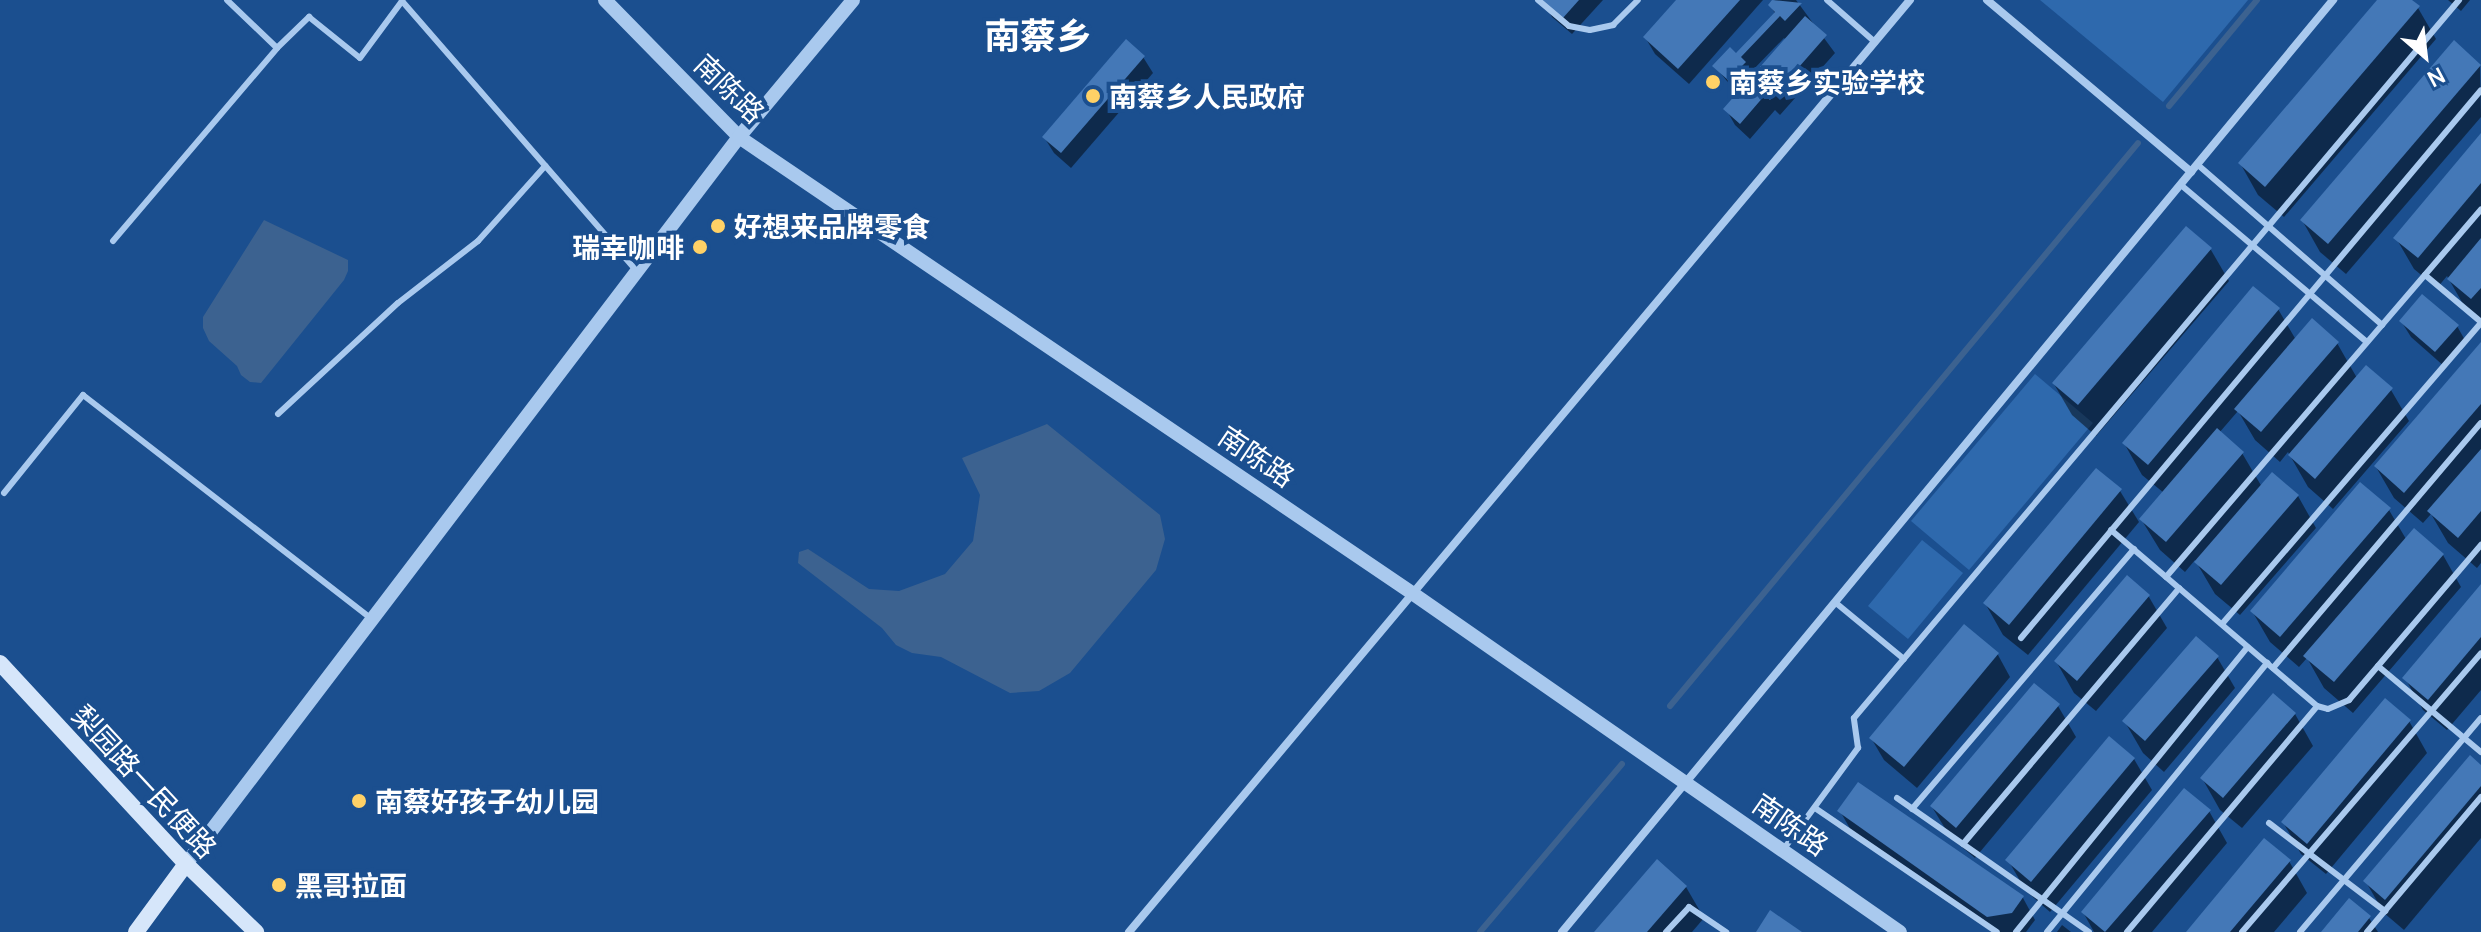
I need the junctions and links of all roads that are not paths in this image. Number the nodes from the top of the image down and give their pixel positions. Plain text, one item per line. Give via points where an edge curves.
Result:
1 (227, 0) edge
2 (605, 0) edge
3 (853, 0) edge
4 (1538, 0) edge
5 (1638, 0) edge
6 (1827, 0) edge
7 (1910, 0) edge
8 (1987, 0) edge
9 (2333, 0) edge
10 (2459, 0) edge
11 (1875, 42) junction
12 (277, 48) junction
13 (2481, 90) edge
14 (739, 137) junction
15 (545, 166) junction
16 (2194, 168) junction
17 (2181, 185) junction
18 (2481, 210) edge
19 (2267, 226) junction
20 (113, 241) dead end
21 (2252, 244) junction
22 (637, 271) junction
23 (2425, 275) junction
24 (2324, 277) junction
25 (2310, 293) junction
26 (2481, 322) edge
27 (2382, 325) junction
28 (2367, 342) junction
29 (278, 414) dead end
30 (2481, 423) edge
31 (4, 493) dead end
32 (2111, 530) junction
33 (2481, 545) edge
34 (2134, 549) junction
35 (2166, 577) junction
36 (2179, 588) junction
37 (1412, 593) junction
38 (1836, 603) junction
39 (372, 619) junction
40 (2222, 624) junction
41 (2021, 638) dead end
42 (2248, 647) junction
43 (2481, 653) edge
44 (1904, 659) junction
45 (0, 663) edge
46 (2270, 666) junction
47 (2378, 666) junction
48 (2317, 706) junction
49 (2431, 712) junction
50 (2481, 718) edge
51 (2464, 738) junction
52 (2481, 752) edge
53 (1688, 784) junction
54 (2481, 797) edge
55 (1897, 798) dead end
56 (1815, 808) junction
57 (1912, 809) junction
58 (2269, 823) dead end
59 (1963, 844) junction
60 (1783, 850) junction
61 (2309, 854) junction
62 (186, 864) junction
63 (2344, 880) junction
64 (2042, 899) junction
65 (2385, 911) junction
66 (2062, 913) junction
67 (136, 932) edge
68 (256, 932) edge
69 (1129, 932) edge
70 (1562, 932) edge
71 (1666, 932) edge
72 (1726, 932) edge
73 (1900, 932) edge
74 (1997, 932) edge
75 (2016, 932) edge
76 (2047, 932) edge
77 (2089, 932) edge
78 (2127, 932) edge
79 (2242, 932) edge
80 (2300, 932) edge
81 (2367, 932) edge

1 - 12 lane
2 - 14 street, 南陈路
3 - 14 street
4 - 5 lane via 1569,26 1590,30 1613,25
6 - 11 lane
7 - 11 street
8 - 16 street
9 - 16 street
10 - 19 lane
11 - 37 street
12 - 15 lane via 309,17 360,58 402,1
12 - 20 lane
13 - 24 lane
14 - 22 street
14 - 37 street, 南陈路
15 - 22 lane
15 - 29 lane via 478,241 398,303
16 - 17 street
16 - 19 lane
17 - 21 lane
17 - 38 street
18 - 23 lane
19 - 21 lane
19 - 24 lane
21 - 25 lane
21 - 44 lane
22 - 39 street
23 - 26 lane
23 - 27 lane
24 - 25 lane
24 - 27 lane
25 - 28 lane
25 - 32 lane
26 - 40 lane
27 - 28 lane
28 - 35 lane
30 - 46 lane
31 - 39 lane via 83,395
32 - 34 lane
32 - 41 lane
33 - 47 lane
34 - 35 lane
34 - 57 lane
35 - 36 lane
36 - 40 lane
36 - 59 lane
37 - 53 street, 南陈路
37 - 69 street
38 - 44 lane
38 - 53 street
39 - 62 street
40 - 42 lane
42 - 46 lane
42 - 64 lane
43 - 49 lane
44 - 56 lane via 1854,718 1858,748
45 - 62 main road, 梨园路一民便路
46 - 48 lane
46 - 66 lane
47 - 48 lane via 2340,706
47 - 49 lane
48 - 78 lane
49 - 51 lane
49 - 61 lane
50 - 51 lane
51 - 52 lane
51 - 63 lane
53 - 60 street, 南陈路
53 - 70 street
54 - 65 lane
55 - 57 lane
56 - 60 lane
56 - 74 lane
57 - 59 lane
58 - 61 lane
59 - 64 lane
60 - 73 street, 南陈路
61 - 63 lane
61 - 79 lane
62 - 67 main road
62 - 68 main road, 梨园路一民便路
63 - 65 lane
63 - 80 lane
64 - 66 lane
64 - 75 lane
65 - 81 lane
66 - 76 lane
66 - 77 lane
71 - 72 lane via 1689,907

